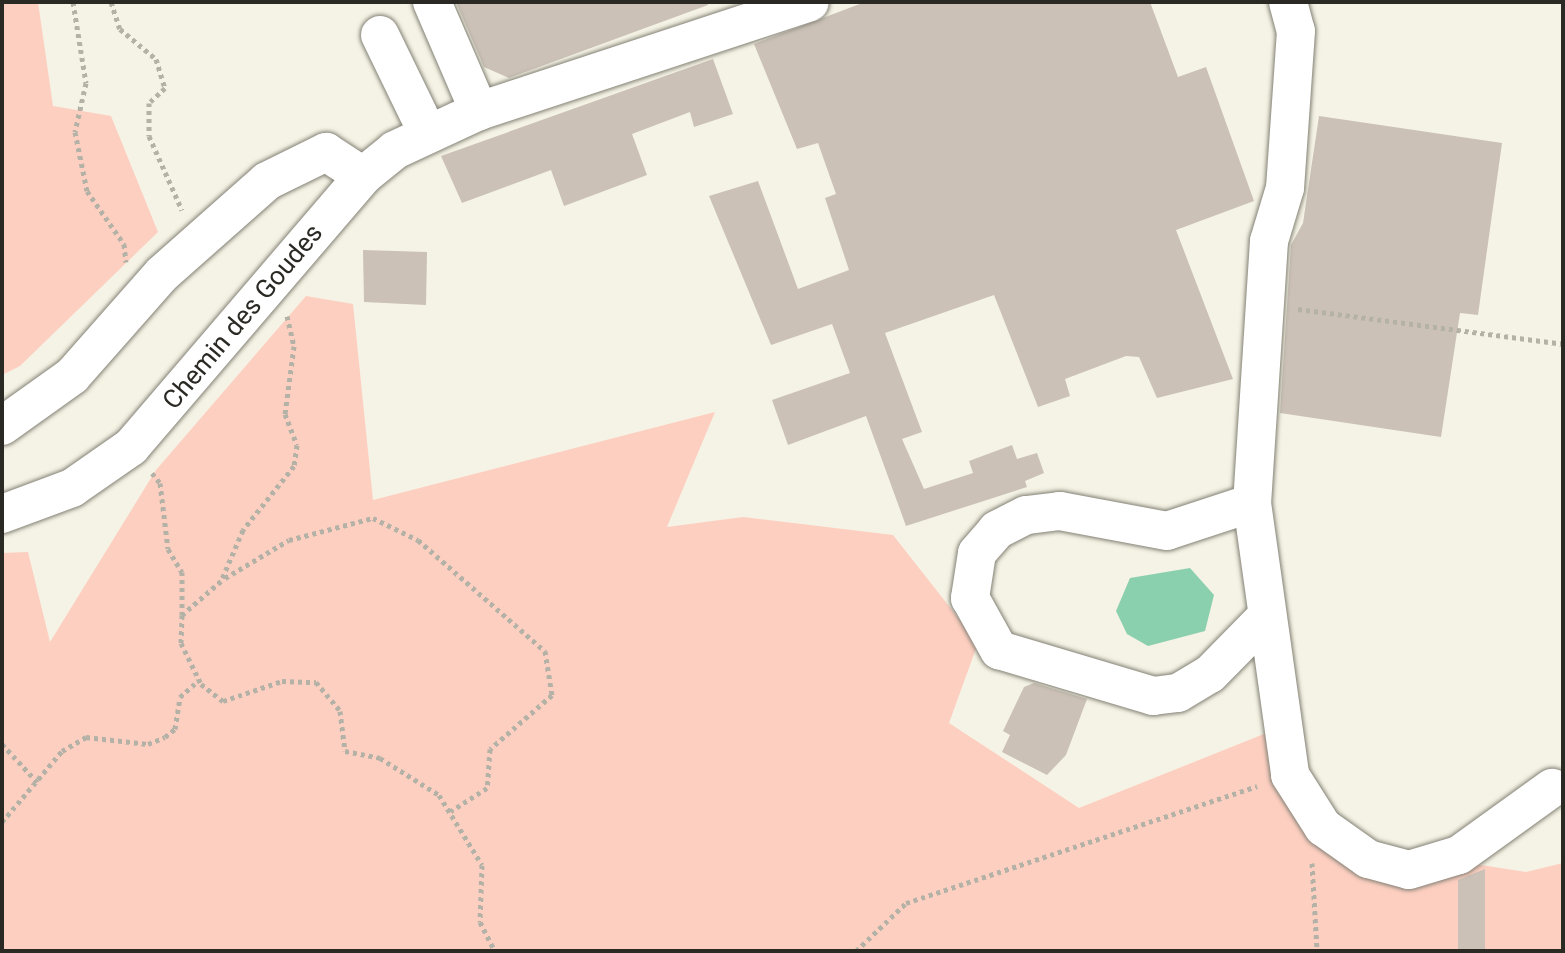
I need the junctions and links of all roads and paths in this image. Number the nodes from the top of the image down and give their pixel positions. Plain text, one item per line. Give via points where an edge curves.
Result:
1 (73, 2) edge
2 (111, 2) edge
3 (432, 2) edge
4 (810, 2) edge
5 (1288, 2) edge
6 (380, 35) dead end
7 (479, 111) junction
8 (427, 132) junction
9 (363, 176) junction
10 (198, 239) junction
11 (262, 292) junction
12 (1266, 305) junction
13 (130, 311) junction
14 (1563, 344) edge
15 (2, 426) edge
16 (131, 447) junction
17 (1252, 503) junction
18 (2, 514) edge
19 (221, 581) junction
20 (182, 615) junction
21 (1264, 619) junction
22 (199, 680) junction
23 (2, 744) edge
24 (1290, 775) junction
25 (39, 785) junction
26 (1552, 788) dead end
27 (451, 811) junction
28 (2, 822) edge
29 (495, 951) edge
30 (856, 951) edge

1 - 13 path via 86,83 75,132 87,191 124,244
2 - 10 path via 120,29 156,59 165,88 149,103 149,136
3 - 7 street
4 - 7 street, Chemin des Goudes
5 - 12 street via 1296,31 1285,188 1271,228
6 - 8 street
7 - 8 street, Chemin des Goudes
8 - 9 street, Chemin des Goudes
9 - 10 street via 335,154 307,155
9 - 11 street, Chemin des Goudes
10 - 13 street
11 - 16 street, Chemin des Goudes
11 - 19 path via 292,321 285,414 296,456 243,530
12 - 14 path
12 - 17 street
13 - 15 street via 72,376
16 - 18 street, Chemin des Goudes via 72,488
16 - 20 path via 160,483 168,549 182,572
17 - 21 street
17 - 21 street via 1167,531 1060,511 1026,515 997,530 977,553 970,598 999,650 1153,696 1178,693 1210,674
19 - 20 path
19 - 27 path via 289,540 373,518 418,540 545,651 552,695 490,749 487,788
20 - 22 path via 181,643
21 - 24 street
22 - 25 path via 180,697 175,729 165,737 148,744 86,737 62,751
22 - 27 path via 223,701 282,681 316,682 340,711 345,751 380,758 426,782
23 - 25 path
24 - 26 street via 1323,827 1368,859 1409,870 1459,855
24 - 30 path via 906,903
25 - 28 path
27 - 29 path via 482,865 480,922

